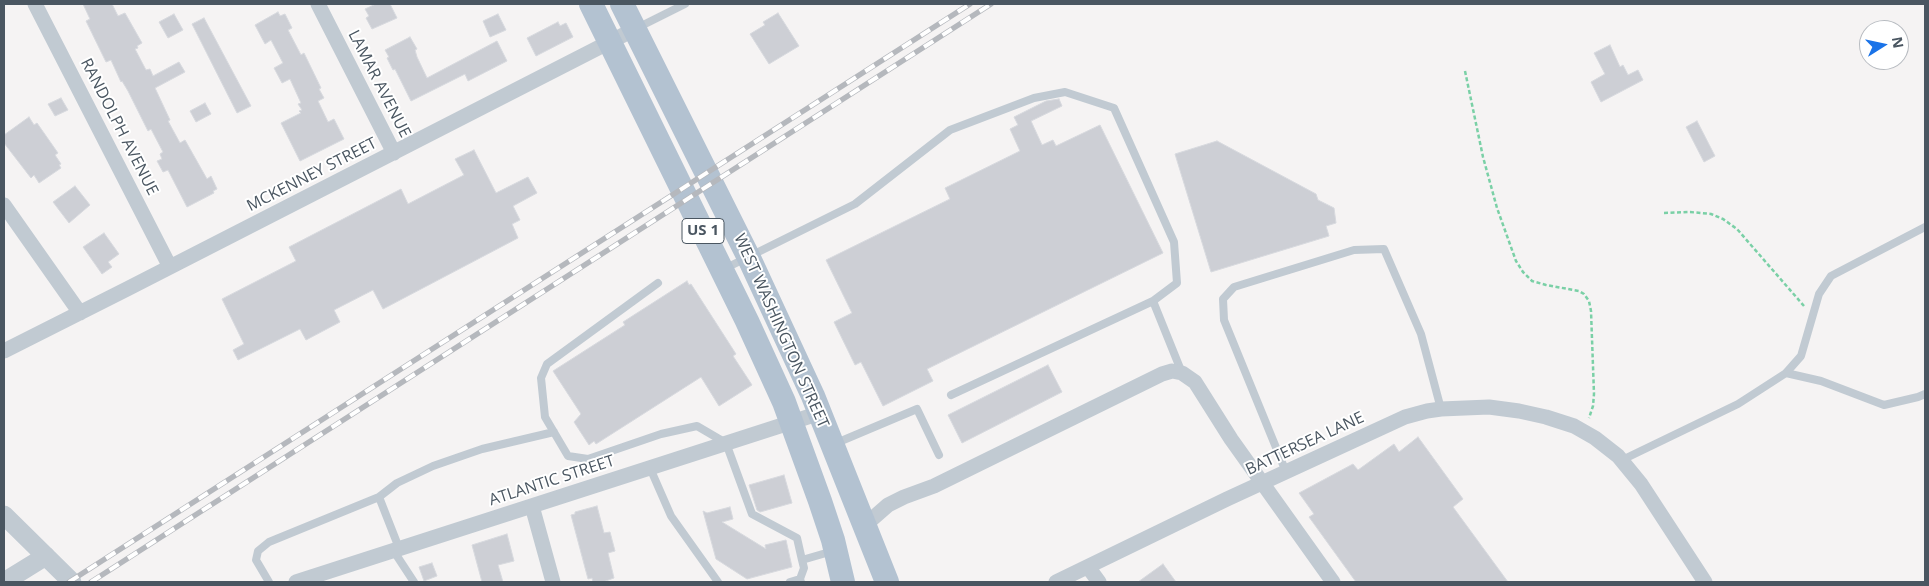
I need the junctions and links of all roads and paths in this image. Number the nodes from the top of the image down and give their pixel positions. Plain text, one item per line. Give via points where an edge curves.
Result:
1 (35, 4) edge
2 (318, 4) edge
3 (590, 4) edge
4 (622, 4) edge
5 (685, 4) edge
6 (635, 29) junction
7 (609, 42) junction
8 (1465, 71) dead end
9 (394, 153) junction
10 (4, 205) edge
11 (1664, 213) dead end
12 (1925, 227) edge
13 (749, 258) junction
14 (170, 267) junction
15 (722, 270) junction
16 (658, 283) dead end
17 (1153, 301) junction
18 (80, 313) junction
19 (1812, 314) junction
20 (4, 350) edge
21 (1182, 373) junction
22 (1786, 373) junction
23 (1925, 394) edge
24 (951, 395) dead end
25 (1441, 409) junction
26 (820, 413) junction
27 (792, 422) junction
28 (1582, 430) junction
29 (554, 432) junction
30 (726, 443) junction
31 (832, 444) junction
32 (939, 455) dead end
33 (1622, 460) junction
34 (650, 468) junction
35 (1286, 472) junction
36 (1262, 483) junction
37 (379, 497) junction
38 (532, 506) junction
39 (4, 515) edge
40 (864, 526) junction
41 (396, 549) junction
42 (836, 550) junction
43 (46, 556) junction
44 (802, 560) junction
45 (1088, 567) junction
46 (801, 581) edge
47 (4, 582) edge
48 (72, 582) edge
49 (269, 582) edge
50 (296, 582) edge
51 (414, 582) edge
52 (553, 582) edge
53 (718, 582) edge
54 (790, 582) edge
55 (843, 582) edge
56 (888, 582) edge
57 (1056, 582) edge
58 (1099, 582) edge
59 (1333, 582) edge
60 (1705, 582) edge

1 - 14 street, RANDOLPH AVENUE
2 - 9 street, LAMAR AVENUE
3 - 7 main road, WEST WASHINGTON STREET / US 1
4 - 6 main road, WEST WASHINGTON STREET / US 1
5 - 6 lane
6 - 7 street, MCKENNEY STREET
6 - 13 main road, WEST WASHINGTON STREET / US 1
7 - 9 street, MCKENNEY STREET
7 - 15 main road, WEST WASHINGTON STREET / US 1
8 - 28 path via 1483,157 1516,261 1532,281 1579,291 1589,301 1594,394 1593,406
9 - 14 street, MCKENNEY STREET
10 - 18 street
11 - 19 path via 1711,214 1724,219 1737,228
12 - 19 lane via 1831,276 1818,294
13 - 15 lane
13 - 17 lane via 855,204 950,130 1034,98 1065,92 1114,108 1174,242 1176,283
13 - 26 main road, WEST WASHINGTON STREET / US 1
14 - 18 street, MCKENNEY STREET
15 - 27 main road, WEST WASHINGTON STREET / US 1
16 - 29 lane via 547,364 541,378 545,417
17 - 21 lane
17 - 24 lane
18 - 20 street, MCKENNEY STREET
19 - 22 lane via 1801,356
21 - 36 street via 1195,382
21 - 40 street via 1162,374 943,482 904,496
22 - 23 lane via 1821,381 1884,405
22 - 33 lane via 1738,404
25 - 28 street, BATTERSEA LANE via 1489,407 1519,410
25 - 35 street, BATTERSEA LANE via 1405,417
25 - 35 lane via 1421,334 1384,249 1354,250 1234,287 1223,299 1224,320
26 - 27 street, ATLANTIC STREET
26 - 31 main road, WEST WASHINGTON STREET / US 1
27 - 30 street, ATLANTIC STREET
27 - 42 main road, US 1
28 - 33 street, BATTERSEA LANE
29 - 30 lane via 568,456 588,459 661,434 697,426
29 - 37 lane via 482,449 433,466 397,483
30 - 34 street, ATLANTIC STREET
30 - 44 lane via 752,514 797,538
31 - 32 lane via 917,409
31 - 40 main road, WEST WASHINGTON STREET / US 1
33 - 60 street, BATTERSEA LANE
34 - 38 street, ATLANTIC STREET
34 - 53 lane via 671,516
35 - 36 street, BATTERSEA LANE
36 - 45 street, BATTERSEA LANE
36 - 59 street
37 - 41 lane
37 - 49 lane via 269,542 258,551 256,560
38 - 41 street, ATLANTIC STREET
38 - 52 street
39 - 43 street
40 - 56 main road, WEST WASHINGTON STREET / US 1
41 - 50 street, ATLANTIC STREET
41 - 51 lane
42 - 44 lane
42 - 55 main road, US 1
43 - 47 street
43 - 48 street
44 - 46 lane
45 - 57 street, BATTERSEA LANE
45 - 58 street
46 - 54 lane

